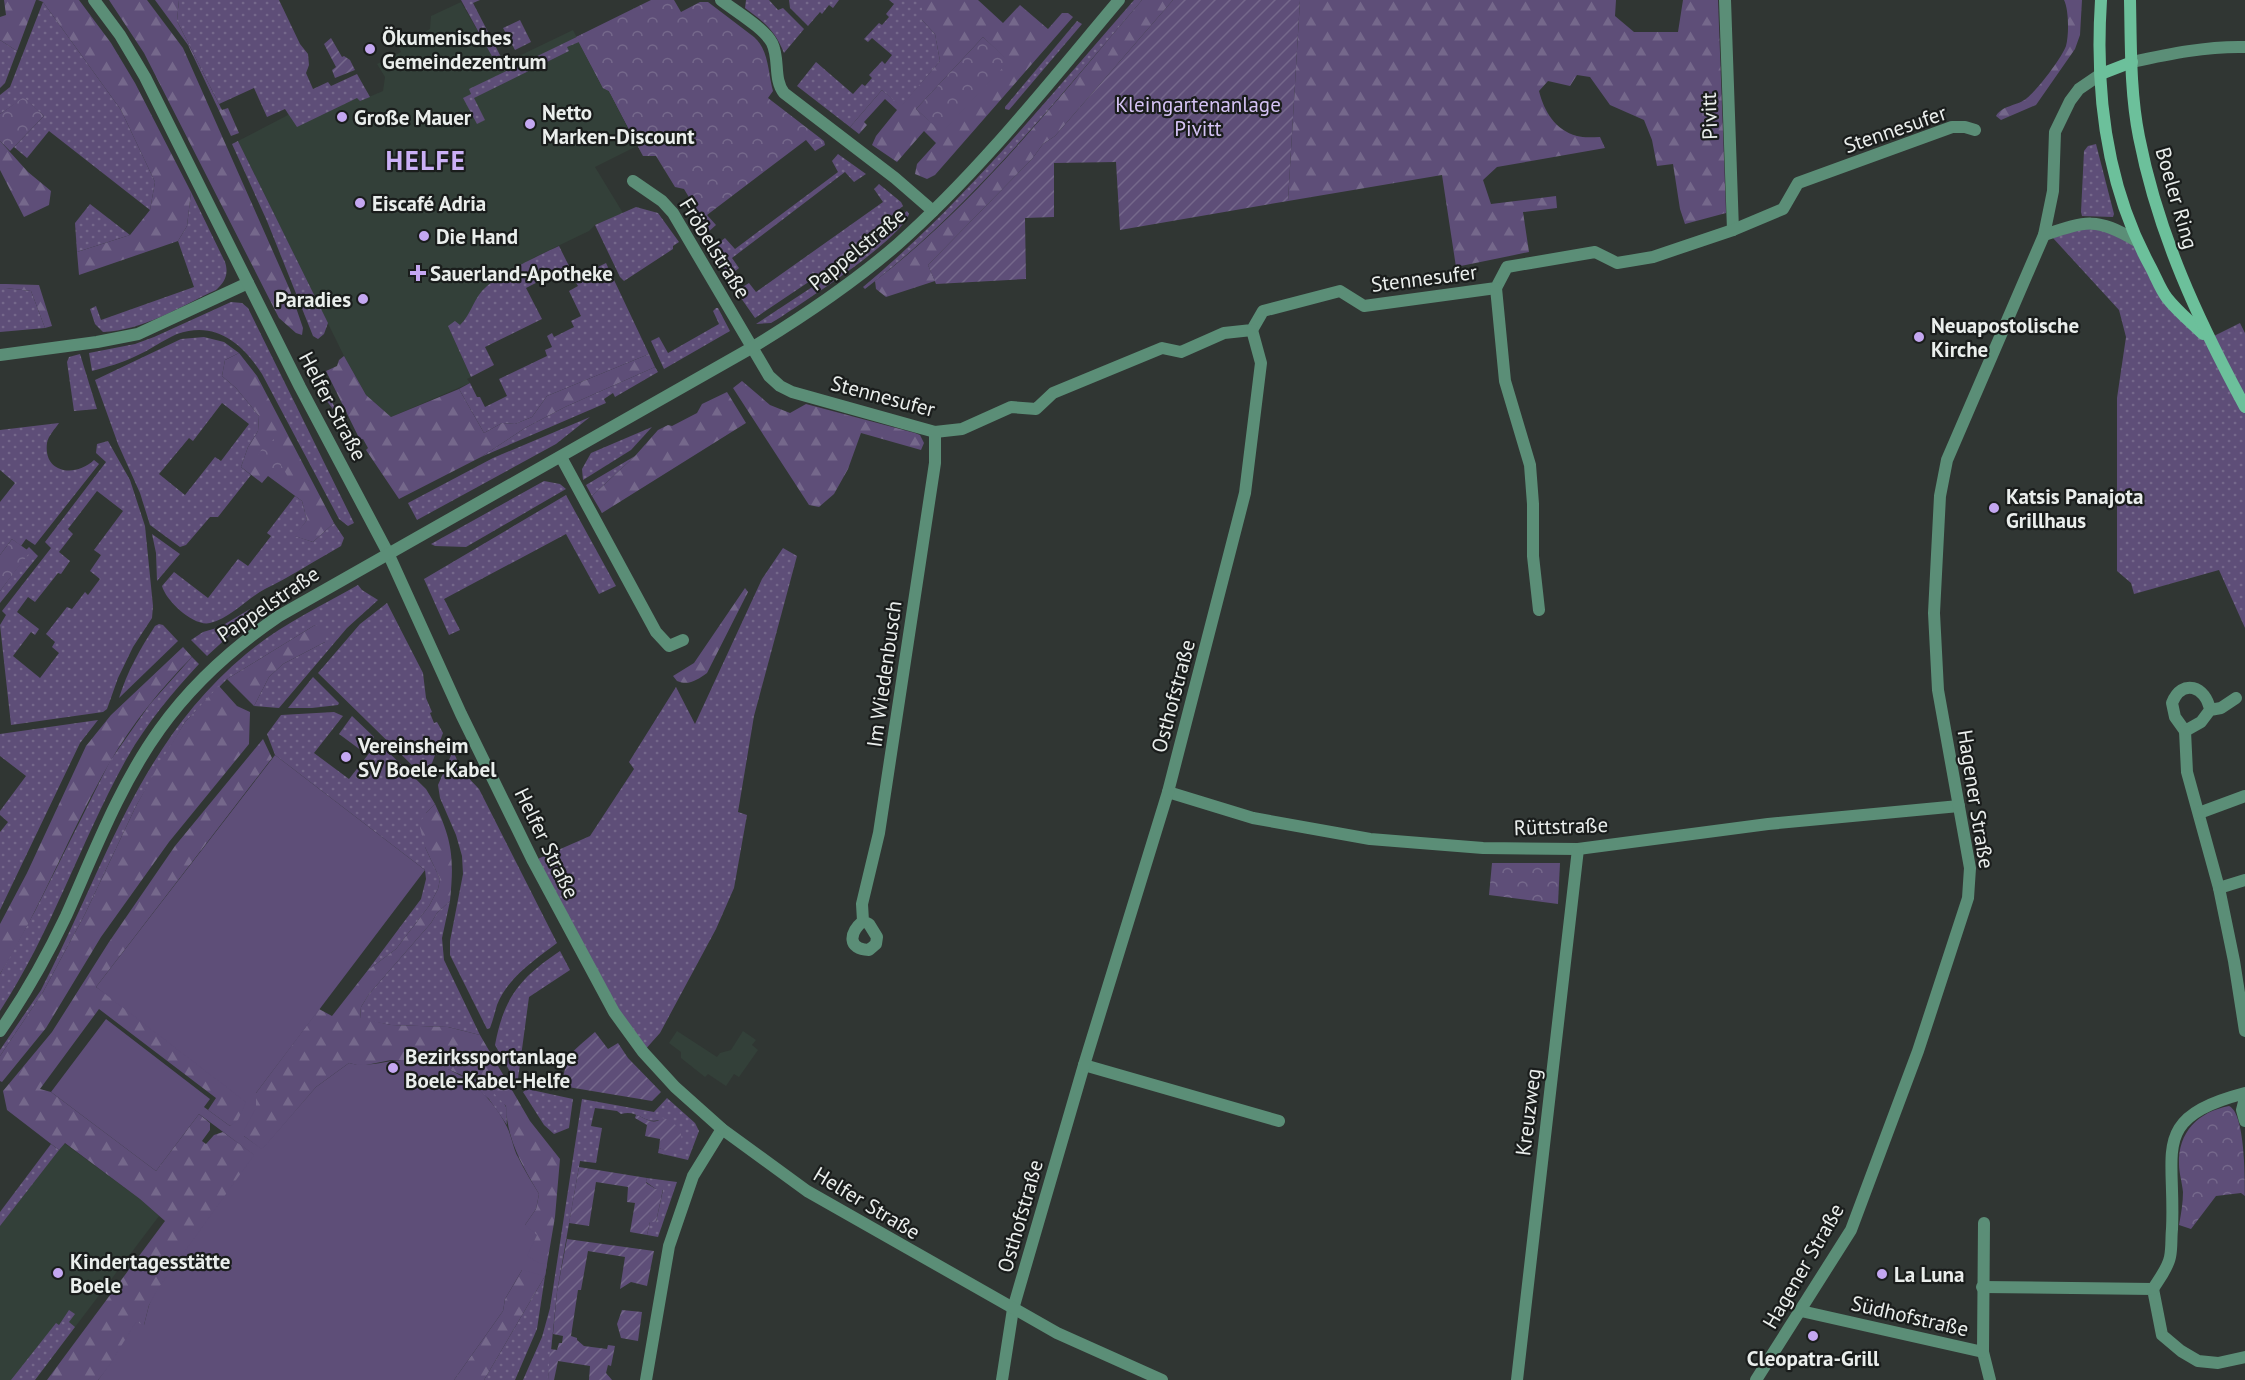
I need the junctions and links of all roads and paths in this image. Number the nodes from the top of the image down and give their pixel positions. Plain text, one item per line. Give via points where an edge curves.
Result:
1 (94, 0) edge
2 (721, 0) edge
3 (1119, 0) edge
4 (1725, 0) edge
5 (2101, 0) edge
6 (2130, 0) edge
7 (2245, 47) edge
8 (2132, 62) junction
9 (2101, 74) junction
10 (1975, 130) dead end
11 (633, 181) dead end
12 (933, 211) junction
13 (1733, 230) junction
14 (2044, 235) junction
15 (2135, 240) junction
16 (248, 283) junction
17 (1496, 288) junction
18 (1252, 330) junction
19 (2208, 339) junction
20 (753, 347) junction
21 (0, 355) edge
22 (2245, 407) edge
23 (935, 432) junction
24 (561, 457) junction
25 (388, 553) junction
26 (1539, 610) dead end
27 (683, 639) dead end
28 (2236, 698) dead end
29 (2210, 710) junction
30 (2185, 730) junction
31 (1168, 792) junction
32 (2245, 796) edge
33 (1959, 806) junction
34 (2199, 813) junction
35 (1578, 849) junction
36 (2245, 880) edge
37 (2219, 888) junction
38 (863, 921) dead end
39 (2240, 960) edge
40 (0, 1031) edge
41 (2245, 1031) edge
42 (1084, 1065) junction
43 (2245, 1093) edge
44 (2245, 1098) edge
45 (1279, 1121) dead end
46 (2245, 1121) edge
47 (722, 1129) junction
48 (1984, 1223) dead end
49 (1982, 1287) junction
50 (2153, 1289) junction
51 (1013, 1309) junction
52 (1801, 1311) junction
53 (1983, 1352) junction
54 (2245, 1357) edge
55 (646, 1380) edge
56 (1002, 1380) edge
57 (1161, 1380) edge
58 (1517, 1380) edge
59 (1756, 1380) edge
60 (1990, 1380) edge

1 - 16 street, Helfer Straße via 145,77
2 - 12 street via 767,36 774,48 784,93
3 - 12 street, Pappelstraße
4 - 13 street, Pivitt
5 - 9 main road
6 - 8 main road
7 - 8 street via 2168,54
8 - 9 main road, Hagener Straße
8 - 19 main road, Boeler Ring via 2139,136 2166,240
9 - 14 street, Hagener Straße via 2074,95 2055,132 2053,191
9 - 15 main road, Boeler Ring via 2106,143
10 - 13 street, Stennesufer via 1953,127 1797,183 1783,209
11 - 20 street, Fröbelstraße via 673,213
12 - 20 street, Pappelstraße via 860,275
13 - 17 street, Stennesufer via 1653,257 1617,262 1595,252 1508,267
14 - 15 street via 2095,223 2111,226
14 - 33 street, Hagener Straße via 1947,460 1940,495 1934,613 1938,690
15 - 19 main road, Boeler Ring via 2167,299
16 - 21 street via 138,334
16 - 25 street, Helfer Straße
17 - 18 street, Stennesufer via 1364,306 1340,291 1263,311
17 - 26 street via 1505,381 1530,465
18 - 23 street, Stennesufer via 1224,333 1181,352 1162,348 1053,393 1036,409 1011,407 962,429
18 - 31 street, Osthofstraße via 1261,363 1245,493
19 - 22 main road, Boeler Ring
20 - 23 street, Stennesufer via 769,376 792,392
20 - 24 street, Pappelstraße
23 - 38 street, Im Wiedenbusch via 933,475 881,823 862,903
24 - 25 street, Pappelstraße
24 - 27 street via 656,632 669,646
25 - 40 street, Pappelstraße via 255,632 217,662 182,700 126,785 50,948
25 - 47 street, Helfer Straße via 533,861 614,1012 675,1087
28 - 29 street
29 - 30 street via 2200,722
29 - 30 street via 2200,691 2185,688 2175,697 2172,711
30 - 34 street via 2187,772
31 - 35 street, Rüttstraße via 1253,818 1370,838 1483,848
31 - 42 street, Osthofstraße
32 - 34 street
33 - 35 street, Rüttstraße via 1768,824
33 - 52 street, Hagener Straße via 1970,868 1968,898 1918,1051 1851,1230
34 - 37 street
35 - 58 street, Kreuzweg
36 - 37 street
37 - 39 street
39 - 41 street
42 - 45 street
42 - 51 street, Osthofstraße
43 - 50 street via 2193,1113 2178,1129 2173,1141 2170,1257
44 - 46 street
47 - 51 street, Helfer Straße via 807,1191
47 - 55 street via 693,1176 669,1245
48 - 49 street
49 - 50 street
49 - 53 street
50 - 54 street via 2162,1335 2181,1351 2198,1361 2218,1363
51 - 56 street, Osthofstraße
51 - 57 street, Helfer Straße via 1057,1334
52 - 53 street, Südhofstraße
52 - 59 street, Hagener Straße
53 - 60 street, Südhofstraße

